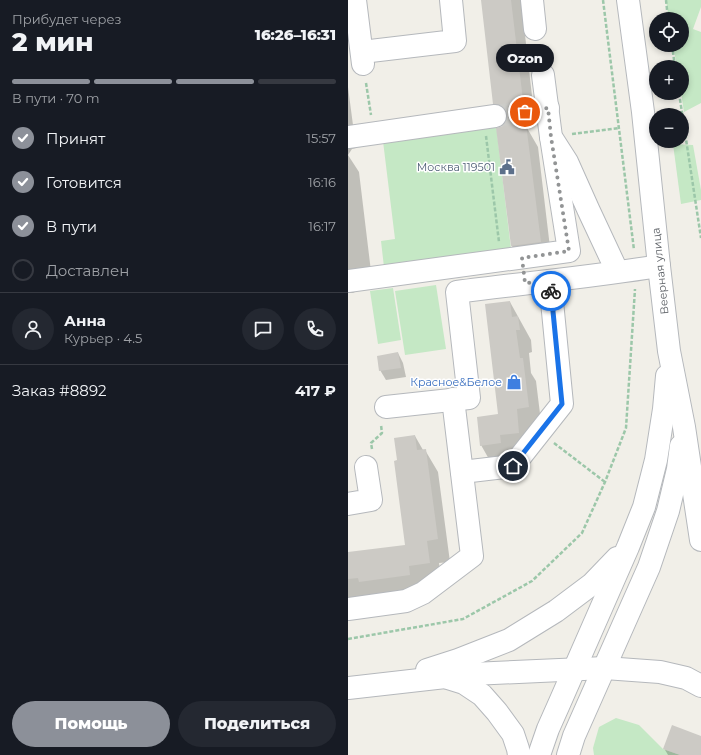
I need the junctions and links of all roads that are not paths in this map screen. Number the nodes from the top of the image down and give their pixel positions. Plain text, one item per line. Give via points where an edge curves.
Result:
1 (355, 0) edge
2 (451, 0) edge
3 (532, 0) edge
4 (628, 0) edge
5 (536, 29) dead end
6 (543, 75) dead end
7 (548, 108) junction
8 (525, 112) tunnel mouth
9 (489, 116) tunnel mouth
10 (348, 137) edge
11 (551, 137) junction
12 (522, 258) junction
13 (659, 266) junction
14 (618, 272) junction
15 (348, 281) edge
16 (550, 281) junction
17 (525, 283) junction
18 (669, 351) junction
19 (453, 399) junction
20 (386, 407) road end
21 (684, 427) junction
22 (366, 467) road end
23 (462, 472) junction
24 (348, 504) edge
25 (701, 540) edge
26 (628, 547) junction
27 (348, 609) edge
28 (574, 668) junction
29 (605, 668) junction
30 (445, 677) junction
31 (384, 684) junction
32 (701, 686) edge
33 (348, 688) edge
34 (519, 755) edge
35 (539, 755) edge
36 (568, 755) edge

1 - 2 street via 363,58 455,41
3 - 5 street
4 - 13 street, Веерная улица
6 - 7 street
7 - 8 street
7 - 11 street
9 - 10 street
11 - 12 street via 569,251
11 - 14 street via 567,162
12 - 15 street
12 - 17 street
13 - 14 street
13 - 18 street, Веерная улица
14 - 16 street
16 - 17 street
16 - 23 street via 562,404 513,466
17 - 19 street via 457,292 469,398
18 - 21 street, Веерная улица
18 - 26 street via 656,460 644,507
19 - 20 street
19 - 23 street
21 - 25 street, Веерная улица
21 - 29 street via 668,511 650,567
22 - 24 street via 371,500
23 - 27 street via 472,556 423,593 406,601
26 - 28 street
26 - 31 street via 592,584 556,611 509,640
28 - 29 street
28 - 30 street
28 - 35 street
29 - 32 street via 660,672 686,678
29 - 36 street
30 - 31 street
30 - 34 street via 464,682 482,695 513,734
31 - 33 street

